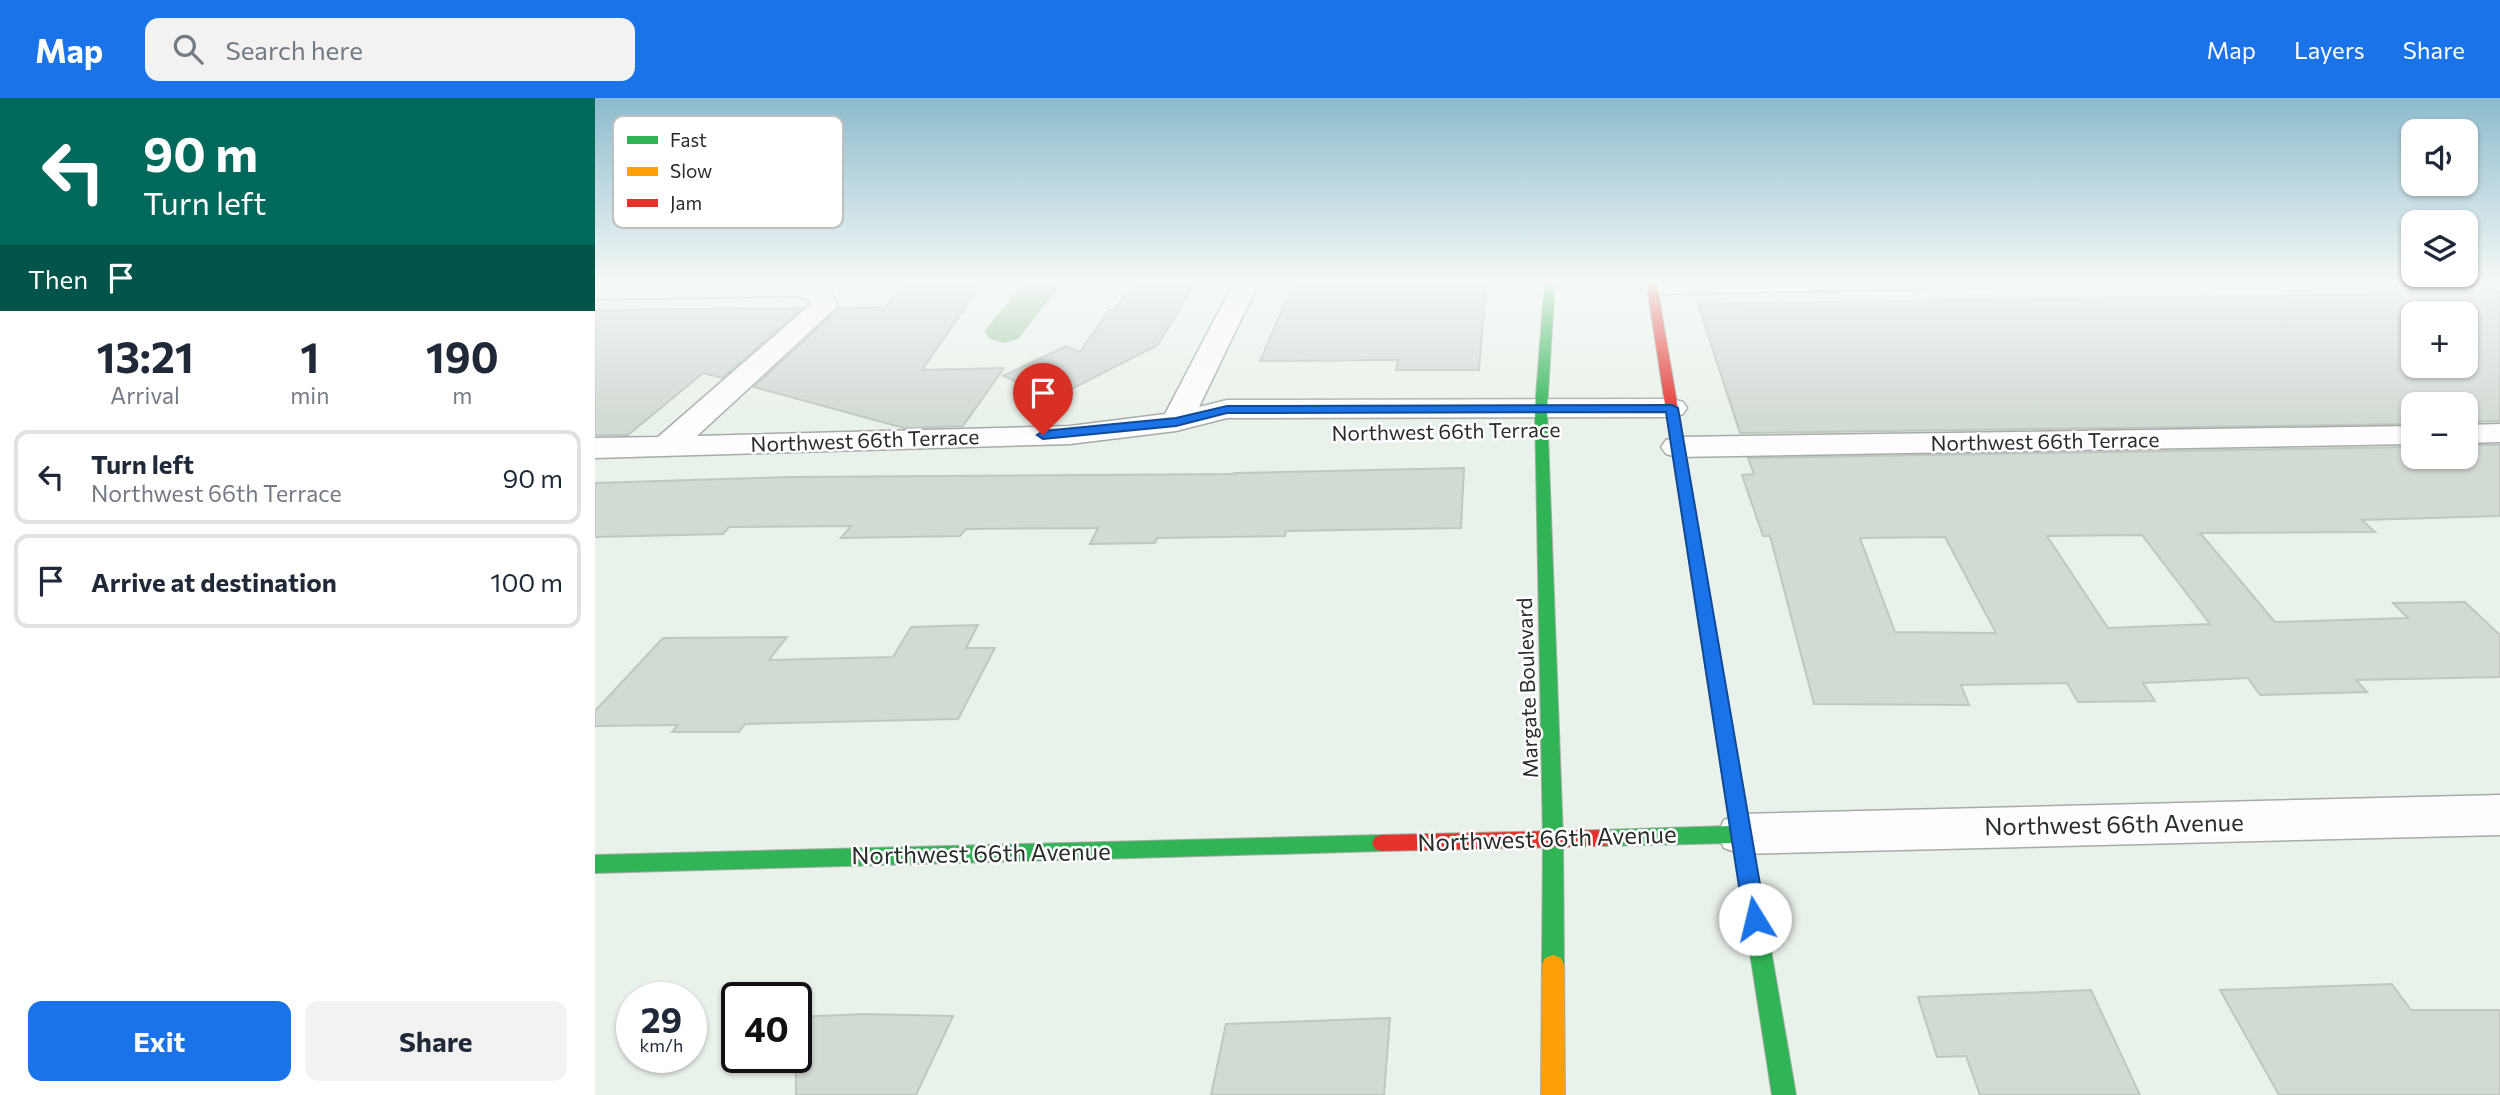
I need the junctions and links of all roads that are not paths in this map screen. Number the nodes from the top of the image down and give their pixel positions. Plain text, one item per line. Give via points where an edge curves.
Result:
1 (802, 327) edge
2 (1225, 327) edge
3 (1547, 327) edge
4 (1659, 327) edge
5 (1541, 420) junction
6 (1176, 422) junction
7 (1675, 429) junction
8 (2500, 433) edge
9 (2478, 434) edge
10 (2401, 435) edge
11 (664, 447) junction
12 (595, 448) edge
13 (2500, 815) edge
14 (1741, 834) junction
15 (1553, 839) junction
16 (595, 864) edge
17 (1553, 1095) edge
18 (1784, 1095) edge

1 - 11 street
2 - 6 street
3 - 5 street, Margate Boulevard
4 - 7 street
5 - 6 street, Northwest 66th Terrace via 1215,434
5 - 7 street, Northwest 66th Terrace
5 - 15 street, Margate Boulevard
6 - 11 street, Northwest 66th Terrace via 1070,435
7 - 10 street, Northwest 66th Terrace
7 - 14 street
8 - 9 street
11 - 12 street, Northwest 66th Terrace
13 - 14 street, Northwest 66th Avenue
14 - 15 street, Northwest 66th Avenue
14 - 18 street
15 - 16 street, Northwest 66th Avenue
15 - 17 street, Margate Boulevard

